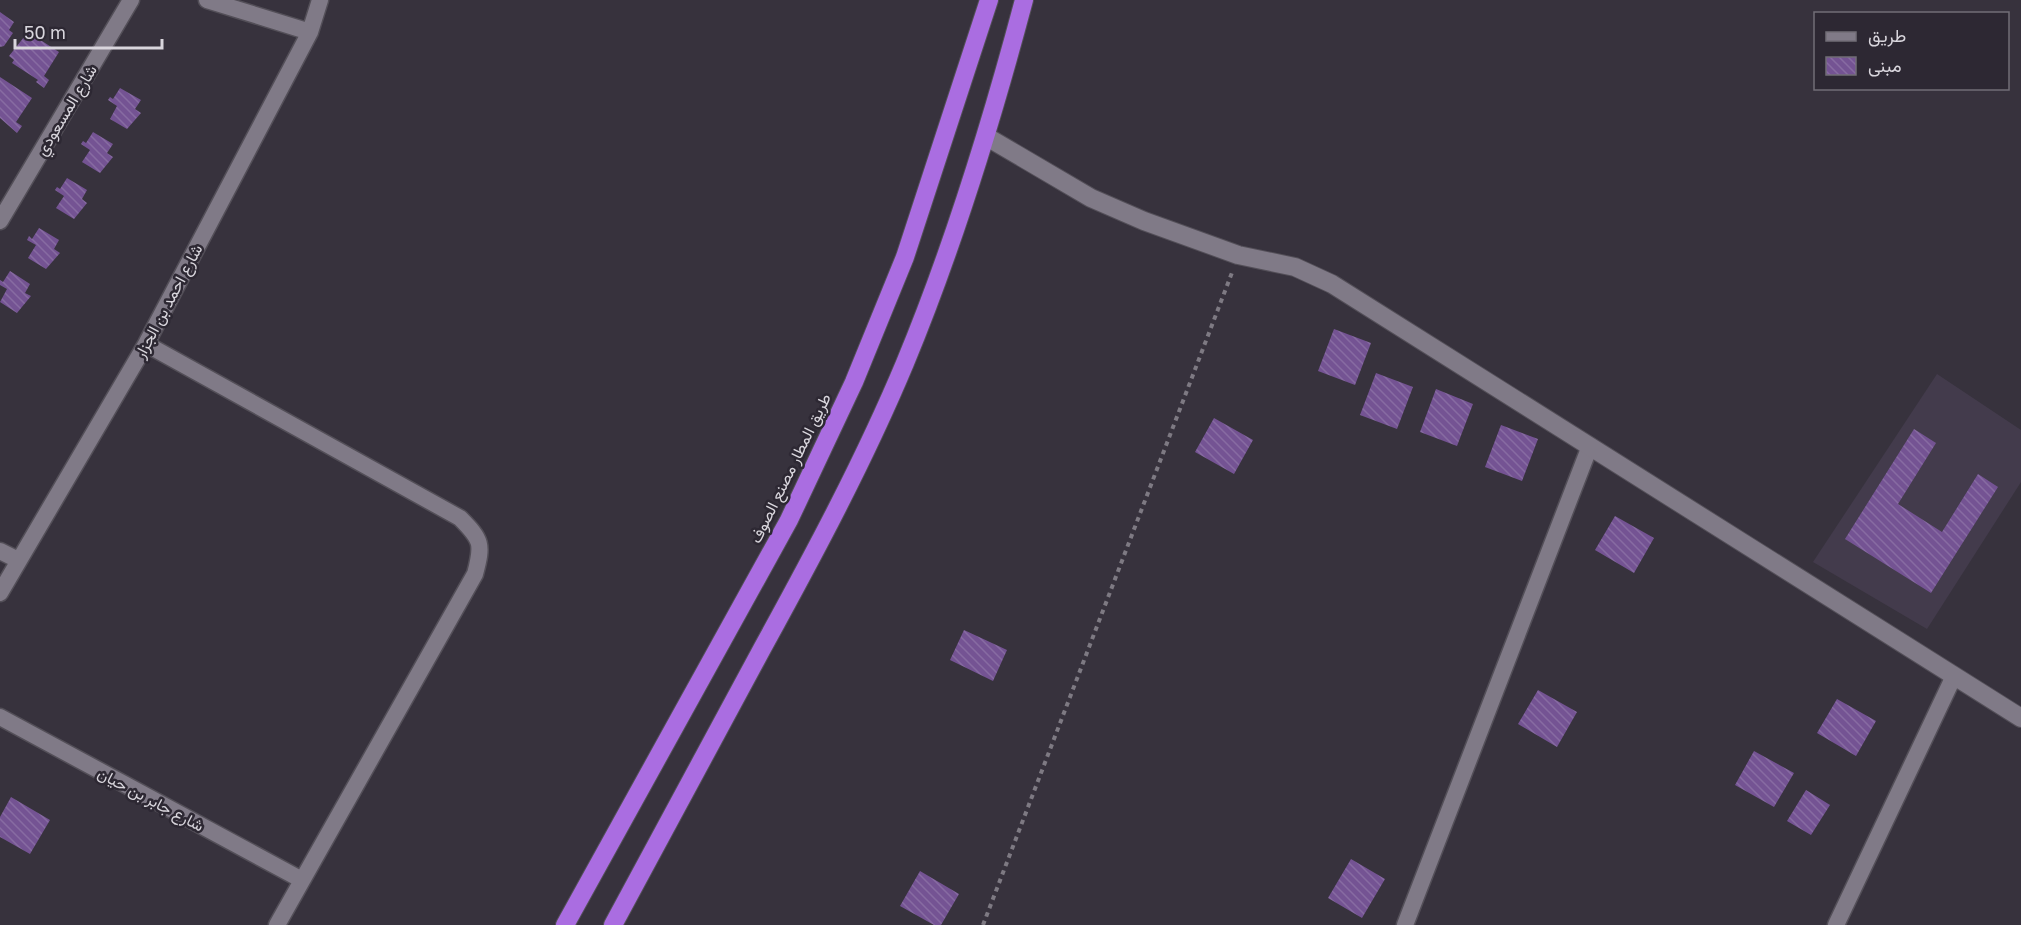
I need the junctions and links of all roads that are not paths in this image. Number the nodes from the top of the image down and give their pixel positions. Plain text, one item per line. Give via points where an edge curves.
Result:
1 (131, 0) edge
2 (207, 0) edge
3 (320, 0) edge
4 (989, 0) edge
5 (1024, 0) edge
6 (310, 32) junction
7 (987, 137) junction
8 (0, 220) edge
9 (146, 344) junction
10 (1590, 447) junction
11 (0, 551) edge
12 (18, 560) junction
13 (0, 593) edge
14 (1954, 676) junction
15 (0, 717) edge
16 (2021, 718) edge
17 (302, 880) junction
18 (277, 925) edge
19 (565, 925) edge
20 (613, 925) edge
21 (1405, 925) edge
22 (1836, 925) edge

1 - 8 street, شارع المسعودي
2 - 6 street
3 - 6 street, شارع احمد بن الجزار
4 - 19 highway, طريق المطار مصنع الصوف via 905,257 854,382 789,520
5 - 7 highway
6 - 9 street, شارع احمد بن الجزار
7 - 10 street via 1091,198 1153,225 1238,255 1295,267 1332,284
7 - 20 highway via 929,303 849,485
9 - 12 street, شارع احمد بن الجزار
9 - 17 street via 460,518 480,543 475,574
10 - 14 street
10 - 21 street
11 - 12 street
12 - 13 street, شارع احمد بن الجزار
14 - 16 street
14 - 22 street
15 - 17 street, شارع جابر بن حيان
17 - 18 street

